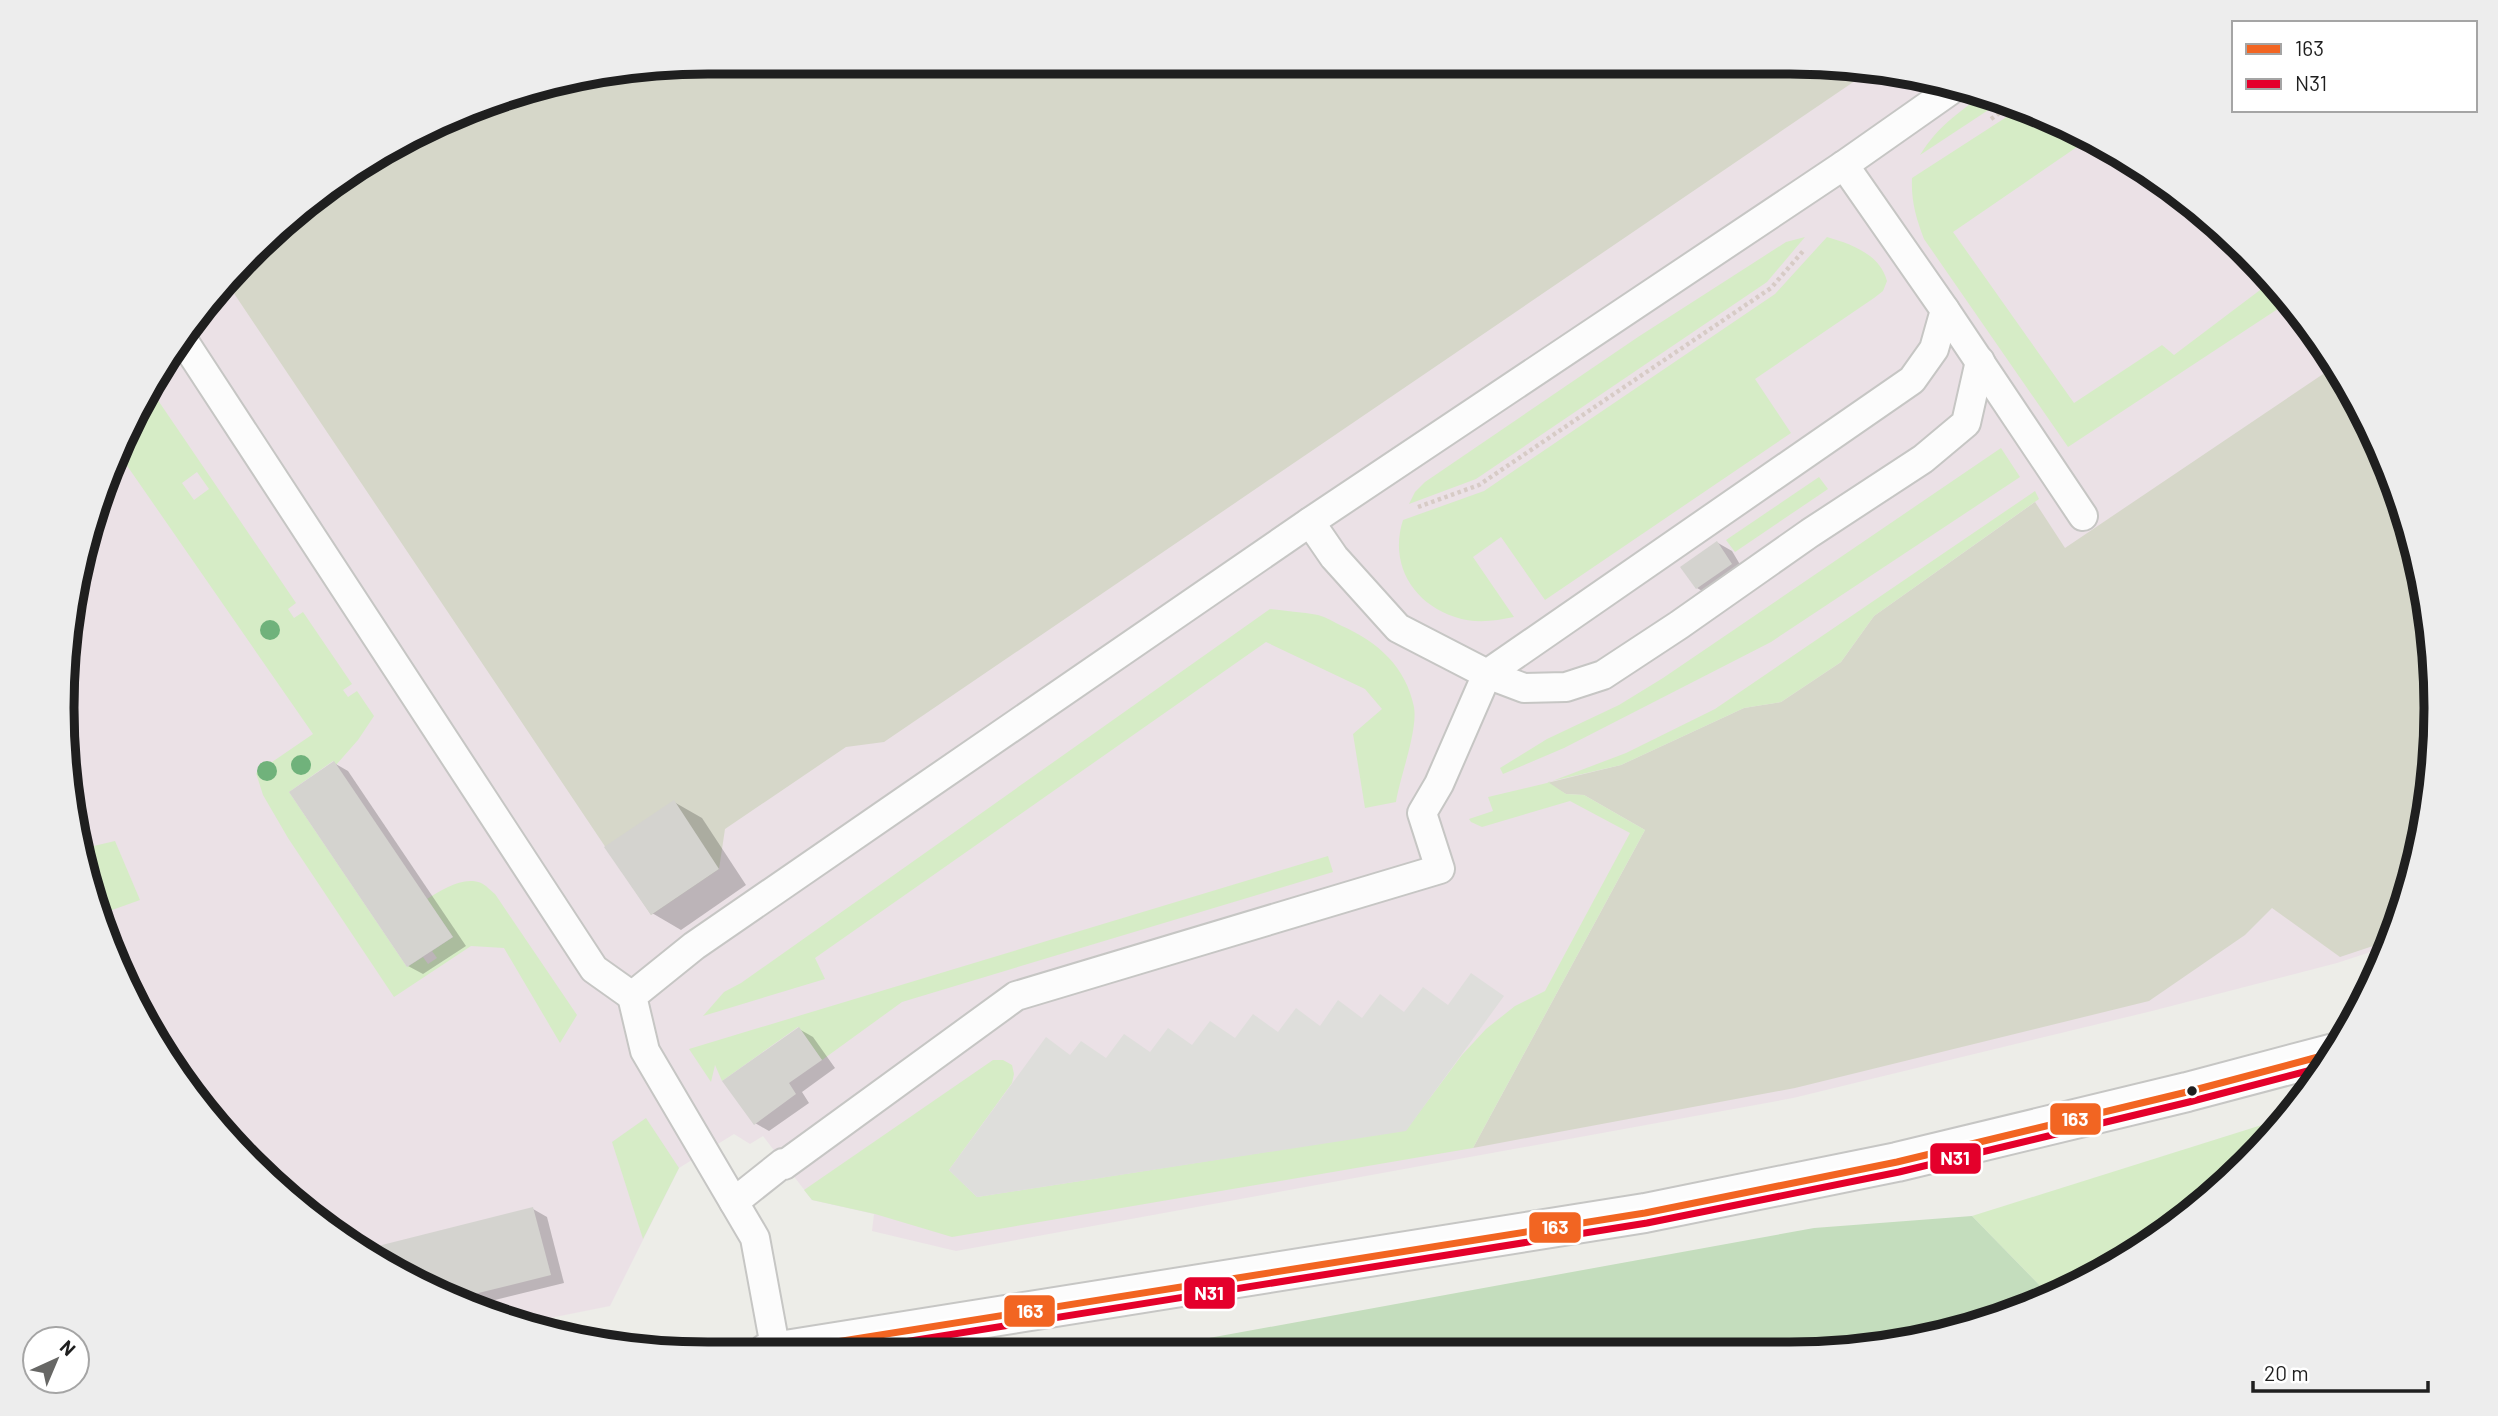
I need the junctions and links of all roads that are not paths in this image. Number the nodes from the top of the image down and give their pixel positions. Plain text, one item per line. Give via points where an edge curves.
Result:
1 (1946, 93) edge
2 (1844, 165) junction
3 (1945, 310) junction
4 (187, 346) edge
5 (1980, 361) junction
6 (2083, 516) dead end
7 (1310, 522) junction
8 (1487, 674) junction
9 (632, 996) junction
10 (2321, 1057) edge
11 (734, 1202) junction
12 (770, 1342) edge
13 (834, 1342) edge

1 - 2 lane
2 - 3 lane
2 - 7 lane
3 - 5 lane
3 - 8 lane via 1934,349 1912,380
4 - 9 lane via 594,969
5 - 6 lane
5 - 8 lane via 1966,423 1923,459 1603,675 1566,687 1524,688
7 - 8 lane via 1334,557 1398,628
7 - 9 lane via 694,946
8 - 11 lane via 1422,813 1440,869 1016,996
9 - 11 lane via 645,1051
10 - 13 street via 1896,1162 1645,1213
11 - 12 lane via 755,1238

